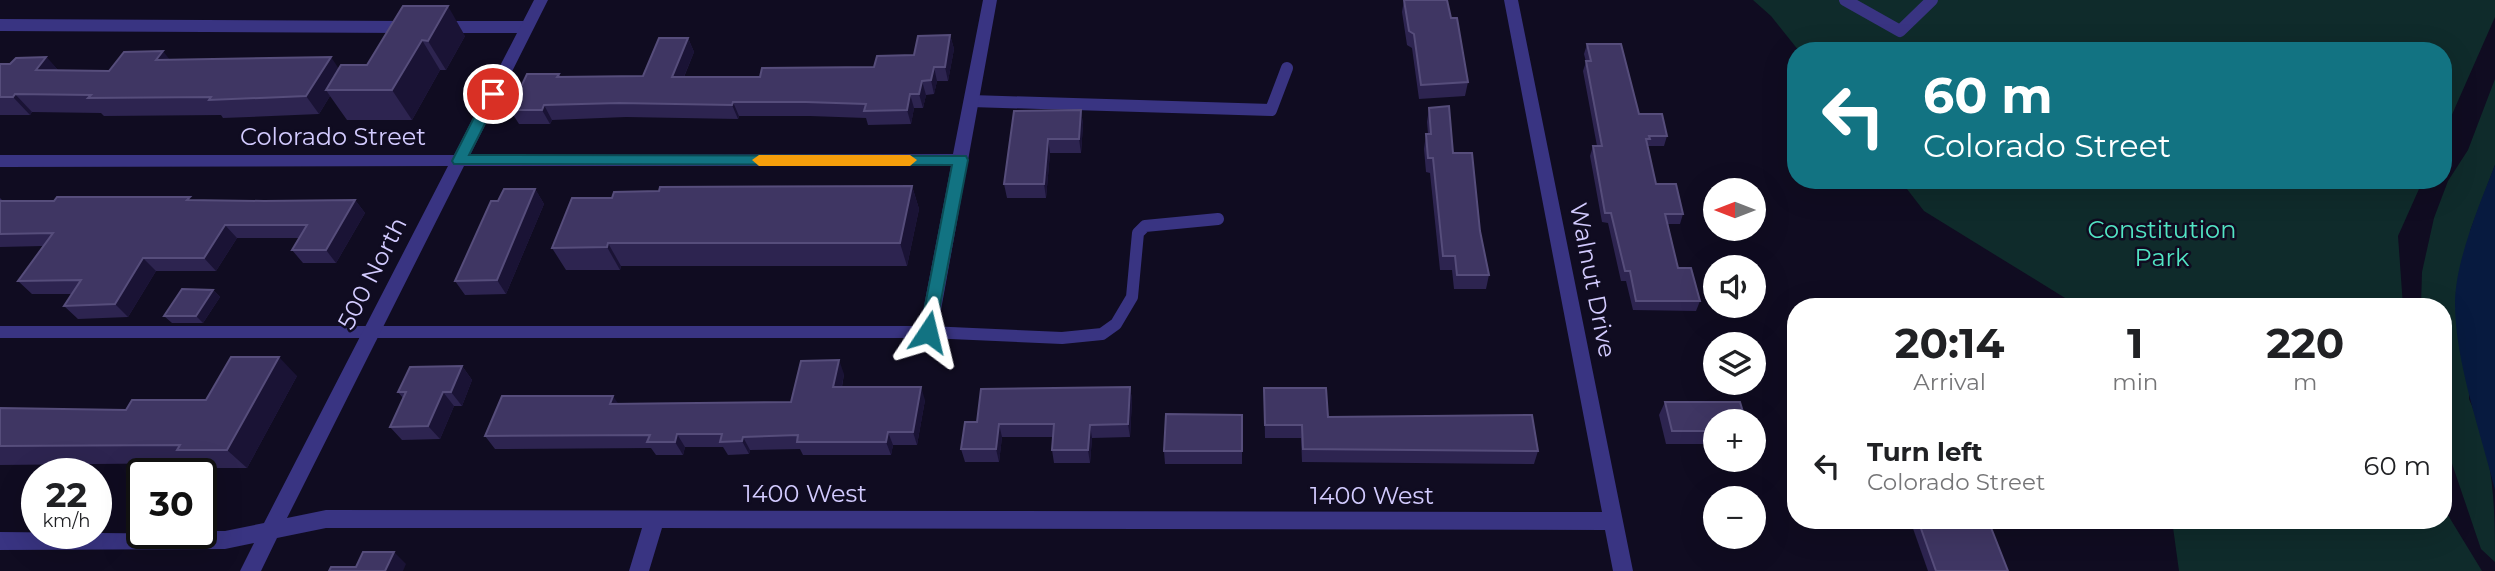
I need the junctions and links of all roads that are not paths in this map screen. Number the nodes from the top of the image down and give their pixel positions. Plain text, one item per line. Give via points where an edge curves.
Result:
1 (541, 0) edge
2 (990, 0) edge
3 (1511, 0) edge
4 (1845, 0) edge
5 (1932, 0) edge
6 (0, 25) edge
7 (418, 27) edge
8 (432, 27) edge
9 (527, 27) junction
10 (1287, 68) dead end
11 (971, 101) junction
12 (960, 160) junction
13 (0, 161) edge
14 (459, 161) junction
15 (1218, 219) dead end
16 (0, 332) edge
17 (372, 332) junction
18 (928, 332) junction
19 (655, 519) junction
20 (1613, 522) junction
21 (271, 530) junction
22 (0, 541) edge
23 (250, 571) edge
24 (639, 571) edge
25 (1623, 571) edge

1 - 9 street, 500 North
2 - 11 street
3 - 20 street, Walnut Drive
4 - 5 lane via 1900,31
6 - 7 lane
8 - 9 lane
9 - 14 street, 500 North
10 - 11 lane via 1271,110
11 - 12 street
12 - 14 street, Colorado Street
12 - 18 street
13 - 14 street, Colorado Street
14 - 17 street, 500 North
15 - 18 lane via 1145,226 1138,233 1132,297 1116,324 1102,334 1062,338
16 - 17 lane
17 - 18 lane
17 - 21 street, 500 North
19 - 20 street, 1400 West
19 - 21 street, 1400 West via 326,519
19 - 24 street
20 - 25 street, Walnut Drive
21 - 22 street, 1400 West via 225,540
21 - 23 street, 500 North

